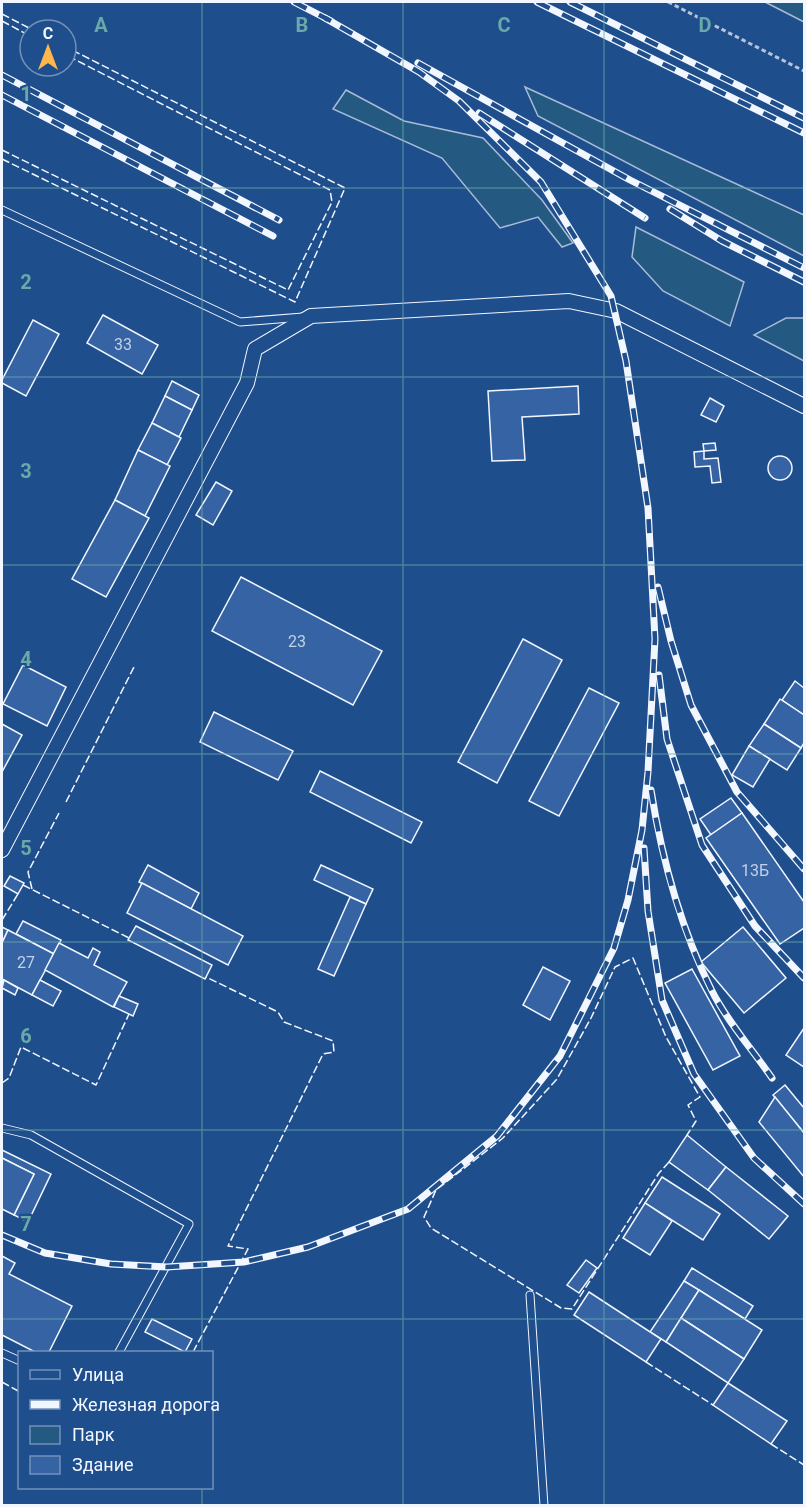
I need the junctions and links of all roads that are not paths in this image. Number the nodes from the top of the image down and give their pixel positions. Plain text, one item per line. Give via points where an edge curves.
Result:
1 (2, 210) edge
2 (311, 316) junction
3 (804, 406) edge
4 (2, 850) edge
5 (2, 1128) edge
6 (530, 1295) dead end
7 (120, 1351) edge
8 (2, 1353) edge
9 (18, 1360) edge
10 (544, 1506) edge

1 - 2 lane via 240,322
2 - 3 street via 569,301 616,311
2 - 4 street via 255,349 247,383
5 - 7 lane via 31,1135 189,1224
6 - 10 lane
8 - 9 lane

